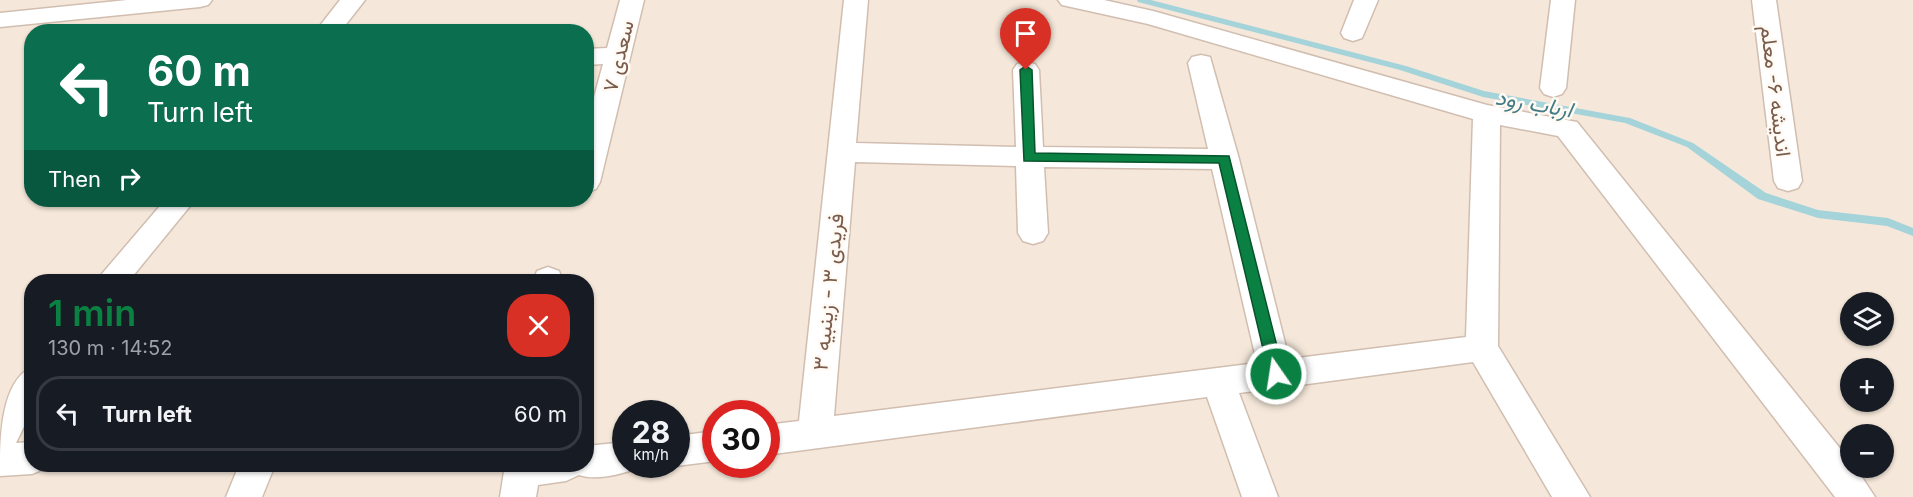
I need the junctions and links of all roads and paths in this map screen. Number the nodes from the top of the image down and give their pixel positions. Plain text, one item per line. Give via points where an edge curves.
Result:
1 (200, 0) edge
2 (353, 0) edge
3 (632, 0) edge
4 (856, 0) edge
5 (1070, 0) edge
6 (1366, 0) edge
7 (1563, 0) edge
8 (1764, 0) edge
9 (1160, 9) edge
10 (0, 20) edge
11 (334, 24) edge
12 (1353, 33) dead end
13 (618, 56) junction
14 (594, 57) edge
15 (1201, 63) dead end
16 (1026, 70) dead end
17 (1553, 88) dead end
18 (1487, 114) junction
19 (594, 150) edge
20 (842, 152) junction
21 (1029, 158) junction
22 (1225, 159) junction
23 (1788, 181) dead end
24 (175, 207) edge
25 (1033, 233) dead end
26 (117, 274) edge
27 (1482, 348) junction
28 (1276, 374) junction
29 (1218, 381) junction
30 (24, 393) edge
31 (815, 434) junction
32 (780, 438) edge
33 (0, 441) edge
34 (24, 458) edge
35 (612, 459) edge
36 (0, 460) edge
37 (594, 461) edge
38 (254, 472) edge
39 (542, 472) edge
40 (521, 478) edge
41 (244, 497) edge
42 (1260, 497) edge
43 (1572, 497) edge
44 (1857, 497) edge

1 - 10 street
2 - 11 street
3 - 13 street, سعدی ۷
4 - 20 street, فریدی ۳ - زینبیه ۳
5 - 9 street
6 - 12 street
7 - 17 street
8 - 23 street, اندیشه ۶- معلم
9 - 18 street
13 - 14 street
13 - 19 street, سعدی ۷
15 - 22 street
16 - 21 street
18 - 27 street
18 - 44 street via 1567,128
20 - 21 street
20 - 31 street, فریدی ۳ - زینبیه ۳
21 - 22 street
21 - 25 street
22 - 28 street
24 - 26 street
27 - 28 street
27 - 43 street
28 - 29 street
29 - 31 street
29 - 42 street
30 - 33 street
31 - 32 street
34 - 36 street
35 - 37 street
38 - 41 street
39 - 40 street

